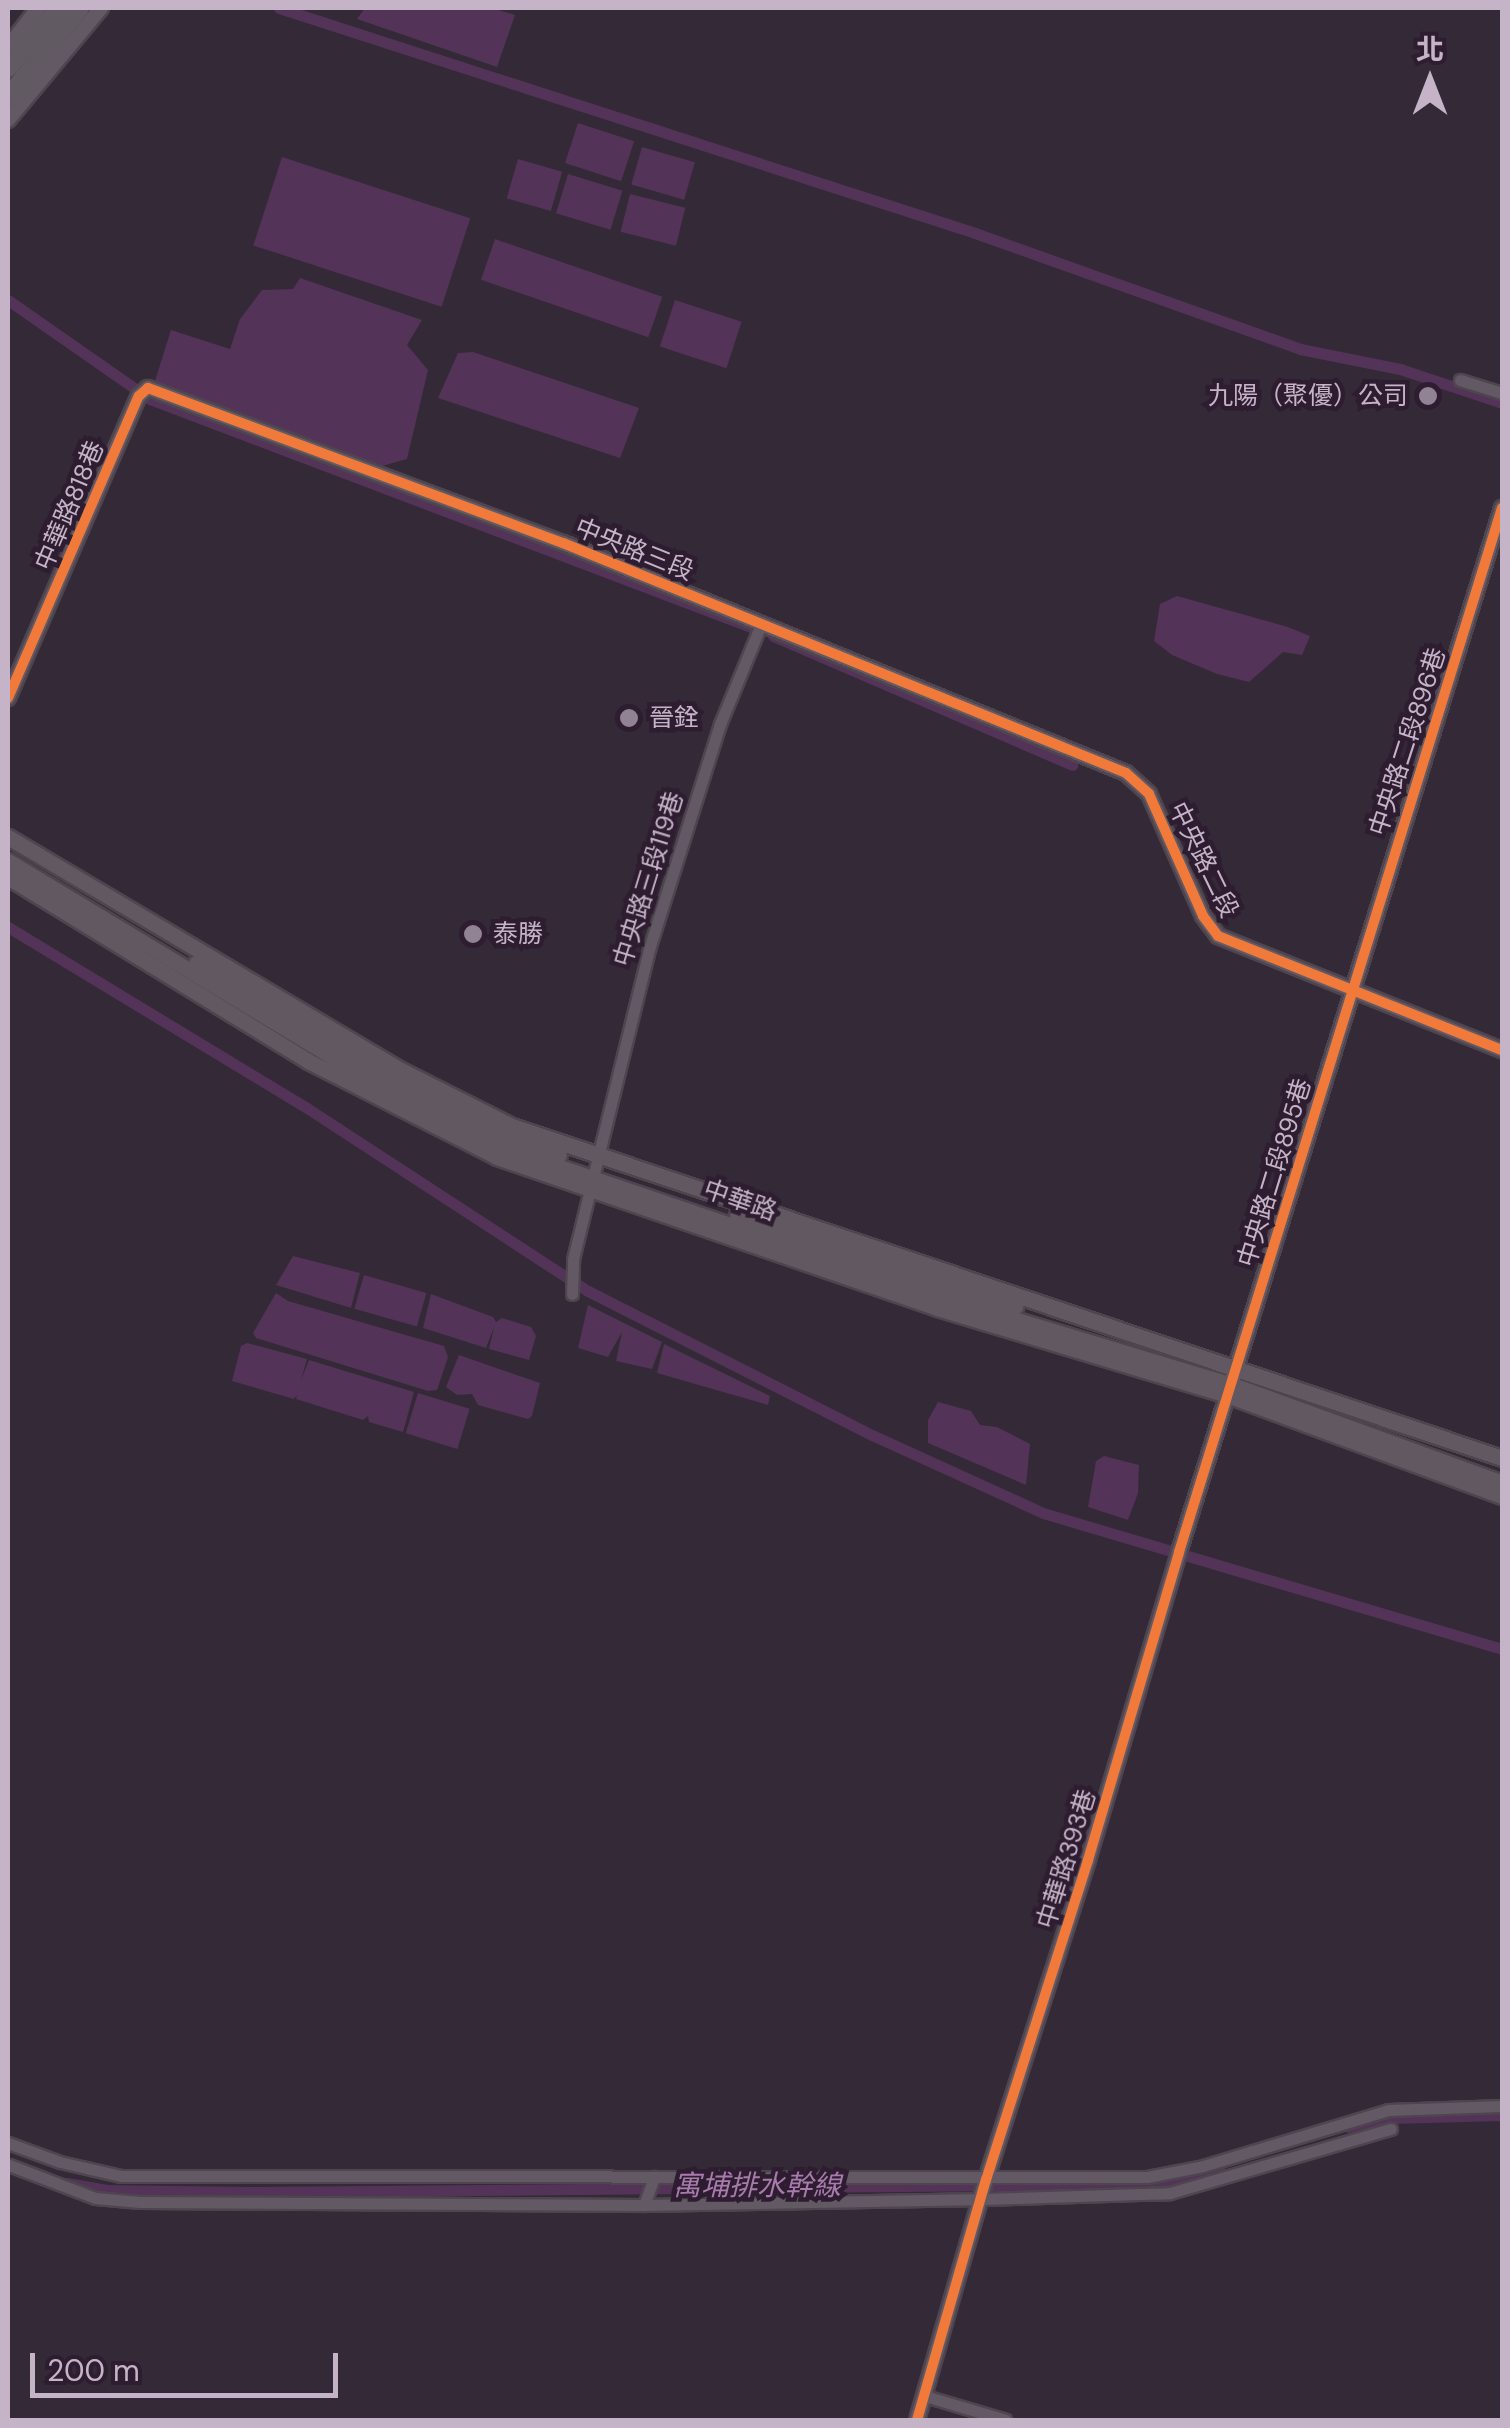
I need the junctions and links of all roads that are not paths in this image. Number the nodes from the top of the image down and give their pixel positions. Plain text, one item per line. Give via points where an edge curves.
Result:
1 (38, 8) edge
2 (59, 8) edge
3 (80, 8) edge
4 (100, 8) edge
5 (8, 47) edge
6 (8, 68) edge
7 (8, 97) edge
8 (8, 120) edge
9 (1460, 380) dead end
10 (148, 388) joint
11 (1502, 394) edge
12 (1502, 508) edge
13 (762, 622) junction
14 (8, 698) edge
15 (1101, 762) joint
16 (8, 837) edge
17 (8, 850) edge
18 (8, 861) edge
19 (8, 877) edge
20 (1352, 988) junction
21 (1502, 1050) edge
22 (596, 1172) junction
23 (572, 1294) dead end
24 (1234, 1382) junction
25 (1502, 1458) edge
26 (1502, 1469) edge
27 (1502, 1484) edge
28 (1502, 1496) edge
29 (1502, 2106) edge
30 (1391, 2129) dead end
31 (8, 2142) edge
32 (10, 2165) edge
33 (654, 2177) junction
34 (987, 2178) junction
35 (984, 2199) junction
36 (644, 2205) junction
37 (925, 2396) junction
38 (917, 2420) edge
39 (1006, 2420) edge

1 - 5 street
2 - 6 highway
3 - 7 highway
4 - 8 street
9 - 11 street
10 - 13 street, 中央路三段
10 - 14 street, 中華路818巷 via 138,396
12 - 20 street, 中央路二段896巷
13 - 15 street, 中央路三段
13 - 22 street, 中央路三段119巷 via 720,724 650,946
15 - 20 street, 中央路二段 via 1126,772 1149,794 1202,916 1218,936
16 - 22 main road, 中華路 via 395,1067
17 - 22 main road, 中華路 via 390,1077 504,1136
18 - 22 main road, 中華路 via 384,1088 501,1146
19 - 22 main road, 中華路 via 376,1098 497,1157
20 - 21 street, 中央路二段
20 - 24 street, 中央路二段895巷
22 - 23 street, 中央路三段119巷
22 - 24 main road, 中華路
22 - 24 main road, 中華路 via 937,1308
24 - 25 main road, 中華路
24 - 26 main road, 中華路
24 - 27 main road, 中華路
24 - 28 main road, 中華路
24 - 34 street, 中華路393巷
29 - 34 street via 1388,2110 1147,2178
30 - 35 street via 1170,2193
31 - 33 street via 121,2176
32 - 36 street via 94,2198 140,2202
33 - 34 street
33 - 36 street
34 - 35 street, 中華路393巷
35 - 36 street
35 - 37 street, 中華路393巷
37 - 38 street, 中華路393巷
37 - 39 street

